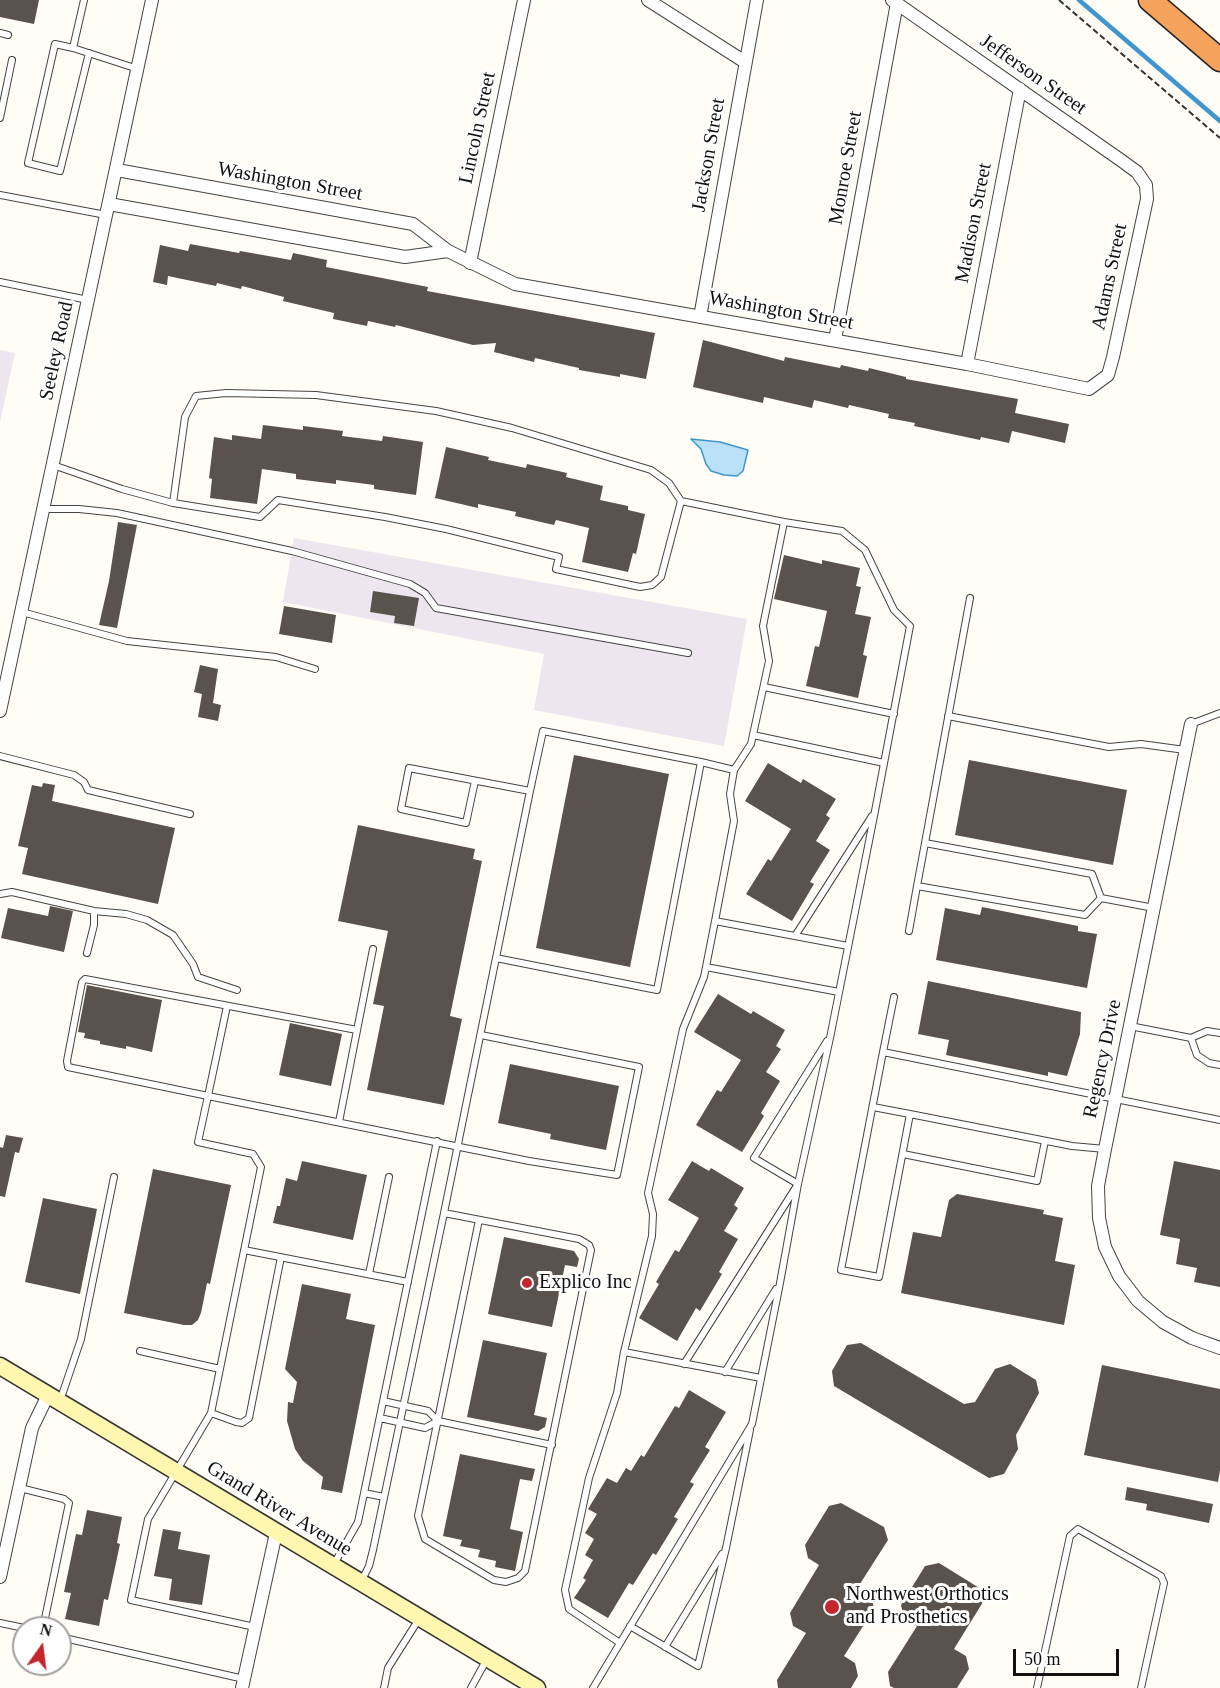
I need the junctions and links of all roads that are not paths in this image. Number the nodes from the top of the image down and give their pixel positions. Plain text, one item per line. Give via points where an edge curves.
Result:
1 (84, 0) edge
2 (152, 0) edge
3 (524, 0) edge
4 (648, 0) edge
5 (757, 0) edge
6 (1150, 0) edge
7 (895, 2) edge
8 (0, 33) edge
9 (9, 35) dead end
10 (74, 48) junction
11 (89, 53) junction
12 (12, 60) dead end
13 (1220, 60) edge
14 (745, 62) junction
15 (138, 69) junction
16 (1020, 89) junction
17 (0, 118) edge
18 (117, 170) junction
19 (1146, 185) joint
20 (0, 195) edge
21 (108, 209) junction
22 (448, 251) junction
23 (470, 263) junction
24 (0, 282) edge
25 (88, 300) junction
26 (700, 317) junction
27 (835, 340) junction
28 (967, 364) junction
29 (1108, 375) joint
30 (53, 465) junction
31 (681, 501) junction
32 (173, 503) junction
33 (43, 509) junction
34 (784, 522) junction
35 (970, 598) dead end
36 (21, 612) junction
37 (688, 653) dead end
38 (315, 669) dead end
39 (764, 687) junction
40 (0, 711) edge
41 (1220, 713) edge
42 (894, 714) junction
43 (948, 716) junction
44 (1191, 724) joint
45 (753, 735) junction
46 (1186, 750) junction
47 (0, 756) edge
48 (701, 762) junction
49 (884, 763) junction
50 (734, 770) junction
51 (475, 781) junction
52 (530, 791) junction
53 (875, 811) junction
54 (190, 814) dead end
55 (925, 843) junction
56 (917, 886) junction
57 (0, 894) edge
58 (1101, 897) junction
59 (1154, 908) junction
60 (94, 911) junction
61 (716, 921) junction
62 (909, 931) dead end
63 (795, 936) junction
64 (848, 946) junction
65 (373, 949) dead end
66 (87, 953) dead end
67 (496, 958) junction
68 (706, 967) junction
69 (237, 990) dead end
70 (839, 992) junction
71 (894, 997) dead end
72 (227, 1006) junction
73 (1130, 1026) junction
74 (357, 1030) junction
75 (1220, 1033) edge
76 (480, 1035) junction
77 (830, 1038) junction
78 (1191, 1038) junction
79 (883, 1052) junction
80 (1220, 1065) edge
81 (208, 1096) junction
82 (1115, 1099) junction
83 (873, 1107) junction
84 (910, 1114) junction
85 (1220, 1120) edge
86 (339, 1122) junction
87 (1045, 1140) junction
88 (437, 1141) junction
89 (458, 1145) junction
90 (1105, 1149) junction
91 (903, 1154) junction
92 (114, 1177) dead end
93 (389, 1178) dead end
94 (798, 1184) junction
95 (444, 1213) junction
96 (479, 1220) junction
97 (244, 1250) junction
98 (281, 1257) junction
99 (369, 1274) junction
100 (408, 1282) junction
101 (780, 1283) junction
102 (1220, 1348) edge
103 (140, 1351) dead end
104 (624, 1352) junction
105 (684, 1364) junction
106 (0, 1366) edge
107 (220, 1369) junction
108 (725, 1371) junction
109 (761, 1378) junction
110 (54, 1398) junction
111 (383, 1401) junction
112 (404, 1405) junction
113 (211, 1413) junction
114 (380, 1418) junction
115 (438, 1421) junction
116 (400, 1423) junction
117 (752, 1424) junction
118 (552, 1445) junction
119 (176, 1473) junction
120 (19, 1488) junction
121 (364, 1493) junction
122 (384, 1497) junction
123 (276, 1533) junction
124 (4, 1539) edge
125 (726, 1548) junction
126 (333, 1566) junction
127 (0, 1576) edge
128 (361, 1582) junction
129 (45, 1616) edge
130 (420, 1618) junction
131 (630, 1626) junction
132 (255, 1628) junction
133 (72, 1640) edge
134 (620, 1643) junction
135 (665, 1647) junction
136 (487, 1659) junction
137 (243, 1684) edge
138 (384, 1688) edge
139 (471, 1688) edge
140 (537, 1688) edge
141 (593, 1688) edge
142 (1037, 1688) edge
143 (1141, 1688) edge

1 - 10 lane
2 - 15 street, Seeley Road
3 - 23 street, Lincoln Street
4 - 14 street
5 - 14 street, Jackson Street
6 - 13 highway
7 - 16 street, Jefferson Street
7 - 27 street, Monroe Street
8 - 9 lane
10 - 11 lane
10 - 11 lane via 55,44 28,163 60,171
11 - 15 lane
12 - 17 lane
14 - 26 street, Jackson Street
15 - 18 street, Seeley Road
16 - 19 street, Jefferson Street via 1137,172
16 - 28 street, Madison Street
18 - 21 street, Seeley Road
18 - 22 street, Washington Street via 413,224
19 - 29 street, Adams Street via 1147,199
20 - 21 lane
21 - 22 street via 405,257
21 - 25 street, Seeley Road
22 - 23 street, Washington Street
23 - 26 street, Washington Street via 515,284
24 - 25 lane
25 - 30 street, Seeley Road
26 - 27 street, Washington Street
27 - 28 street, Washington Street
28 - 29 street, Washington Street via 1089,389
30 - 32 lane
30 - 33 street, Seeley Road
31 - 32 lane via 661,577 652,585 640,587 556,568 559,557 385,517 278,500 260,517
31 - 32 lane via 669,483 651,470 512,428 436,411 316,395 226,393 196,396 185,417
31 - 34 lane
33 - 36 street, Seeley Road
33 - 37 lane via 117,513 292,551 410,584 425,593 436,608
34 - 39 lane via 764,626 769,661
34 - 42 lane via 842,531 865,550 894,610 910,626
35 - 43 lane
36 - 38 lane via 127,640 276,657
36 - 40 street, Seeley Road
39 - 42 lane
39 - 45 lane
41 - 44 lane
42 - 49 lane
43 - 46 lane via 1109,747 1141,744
43 - 55 lane
44 - 46 street, Regency Drive
45 - 49 lane
45 - 50 lane
46 - 59 street, Regency Drive
47 - 54 lane via 74,775 88,789
48 - 50 lane
48 - 52 lane via 543,731
48 - 67 lane via 657,990
49 - 53 lane
50 - 61 lane via 730,794 734,821
51 - 51 lane via 409,768 401,809 466,823
51 - 52 lane
52 - 67 lane
53 - 63 lane
53 - 64 lane
55 - 56 lane
55 - 58 lane via 1092,874
56 - 58 lane via 1085,915
56 - 62 lane
57 - 60 lane via 12,892
58 - 59 lane
59 - 73 street, Regency Drive
60 - 66 lane
60 - 69 lane via 147,920 173,935 198,977
61 - 63 lane
61 - 68 lane
63 - 64 lane
64 - 70 lane
65 - 74 lane
67 - 76 lane
68 - 70 lane
68 - 104 lane via 683,1029 648,1193 653,1214 652,1236
70 - 77 lane
71 - 79 lane
72 - 74 lane
72 - 81 lane
72 - 81 lane via 86,979 82,982 68,1067
73 - 78 lane
73 - 82 street, Regency Drive
74 - 86 lane
75 - 78 lane via 1207,1031
76 - 89 lane
76 - 89 lane via 639,1067 616,1174
77 - 94 lane
77 - 94 lane via 754,1158
78 - 80 lane via 1197,1055
79 - 82 lane
79 - 83 lane
81 - 86 lane
81 - 97 lane via 198,1142 253,1154 261,1167
82 - 85 lane
82 - 90 street, Regency Drive
83 - 84 lane
83 - 91 lane via 841,1270 879,1277
84 - 87 lane
84 - 91 lane
86 - 88 lane
87 - 90 lane
87 - 91 lane via 1037,1181
88 - 89 lane
88 - 100 lane
89 - 95 lane
90 - 102 street, Regency Drive via 1098,1186 1099,1218 1105,1246 1119,1276 1138,1301 1163,1322
92 - 110 lane via 81,1339
93 - 99 lane
94 - 101 lane
94 - 105 lane
95 - 96 lane
95 - 112 lane
96 - 115 lane
96 - 118 lane via 579,1239 591,1250
97 - 98 lane
97 - 107 lane
98 - 99 lane
98 - 113 lane via 249,1418 242,1423
99 - 100 lane
100 - 111 lane
101 - 108 lane
101 - 109 lane
103 - 107 lane
104 - 105 lane
104 - 134 lane via 616,1393 589,1478 565,1590 569,1609
105 - 108 lane
106 - 110 main road, Grand River Avenue
107 - 113 lane
108 - 109 lane
109 - 117 lane
110 - 119 main road, Grand River Avenue
110 - 120 street via 32,1428
111 - 112 lane
111 - 114 lane
112 - 115 lane via 428,1411
112 - 116 lane
113 - 119 lane
114 - 116 lane
114 - 121 lane
115 - 116 lane via 425,1428
115 - 118 lane
115 - 118 lane via 418,1516 421,1530 425,1539 494,1580 506,1582 525,1571
116 - 122 lane
117 - 125 lane
117 - 131 lane
119 - 123 main road, Grand River Avenue
119 - 132 lane via 148,1519 131,1600
120 - 124 street
120 - 129 lane via 69,1503
121 - 122 lane
121 - 126 lane via 358,1522
122 - 128 lane via 374,1550
123 - 126 main road, Grand River Avenue
123 - 132 street
124 - 127 street
125 - 135 lane
125 - 135 lane via 698,1666
126 - 128 main road, Grand River Avenue
128 - 130 main road, Grand River Avenue
130 - 136 main road, Grand River Avenue
130 - 138 lane via 388,1668
131 - 134 lane
131 - 135 lane
132 - 137 street
133 - 137 lane
134 - 141 lane
136 - 139 lane
136 - 140 main road, Grand River Avenue
142 - 143 lane via 1070,1536 1078,1529 1161,1576 1164,1583

